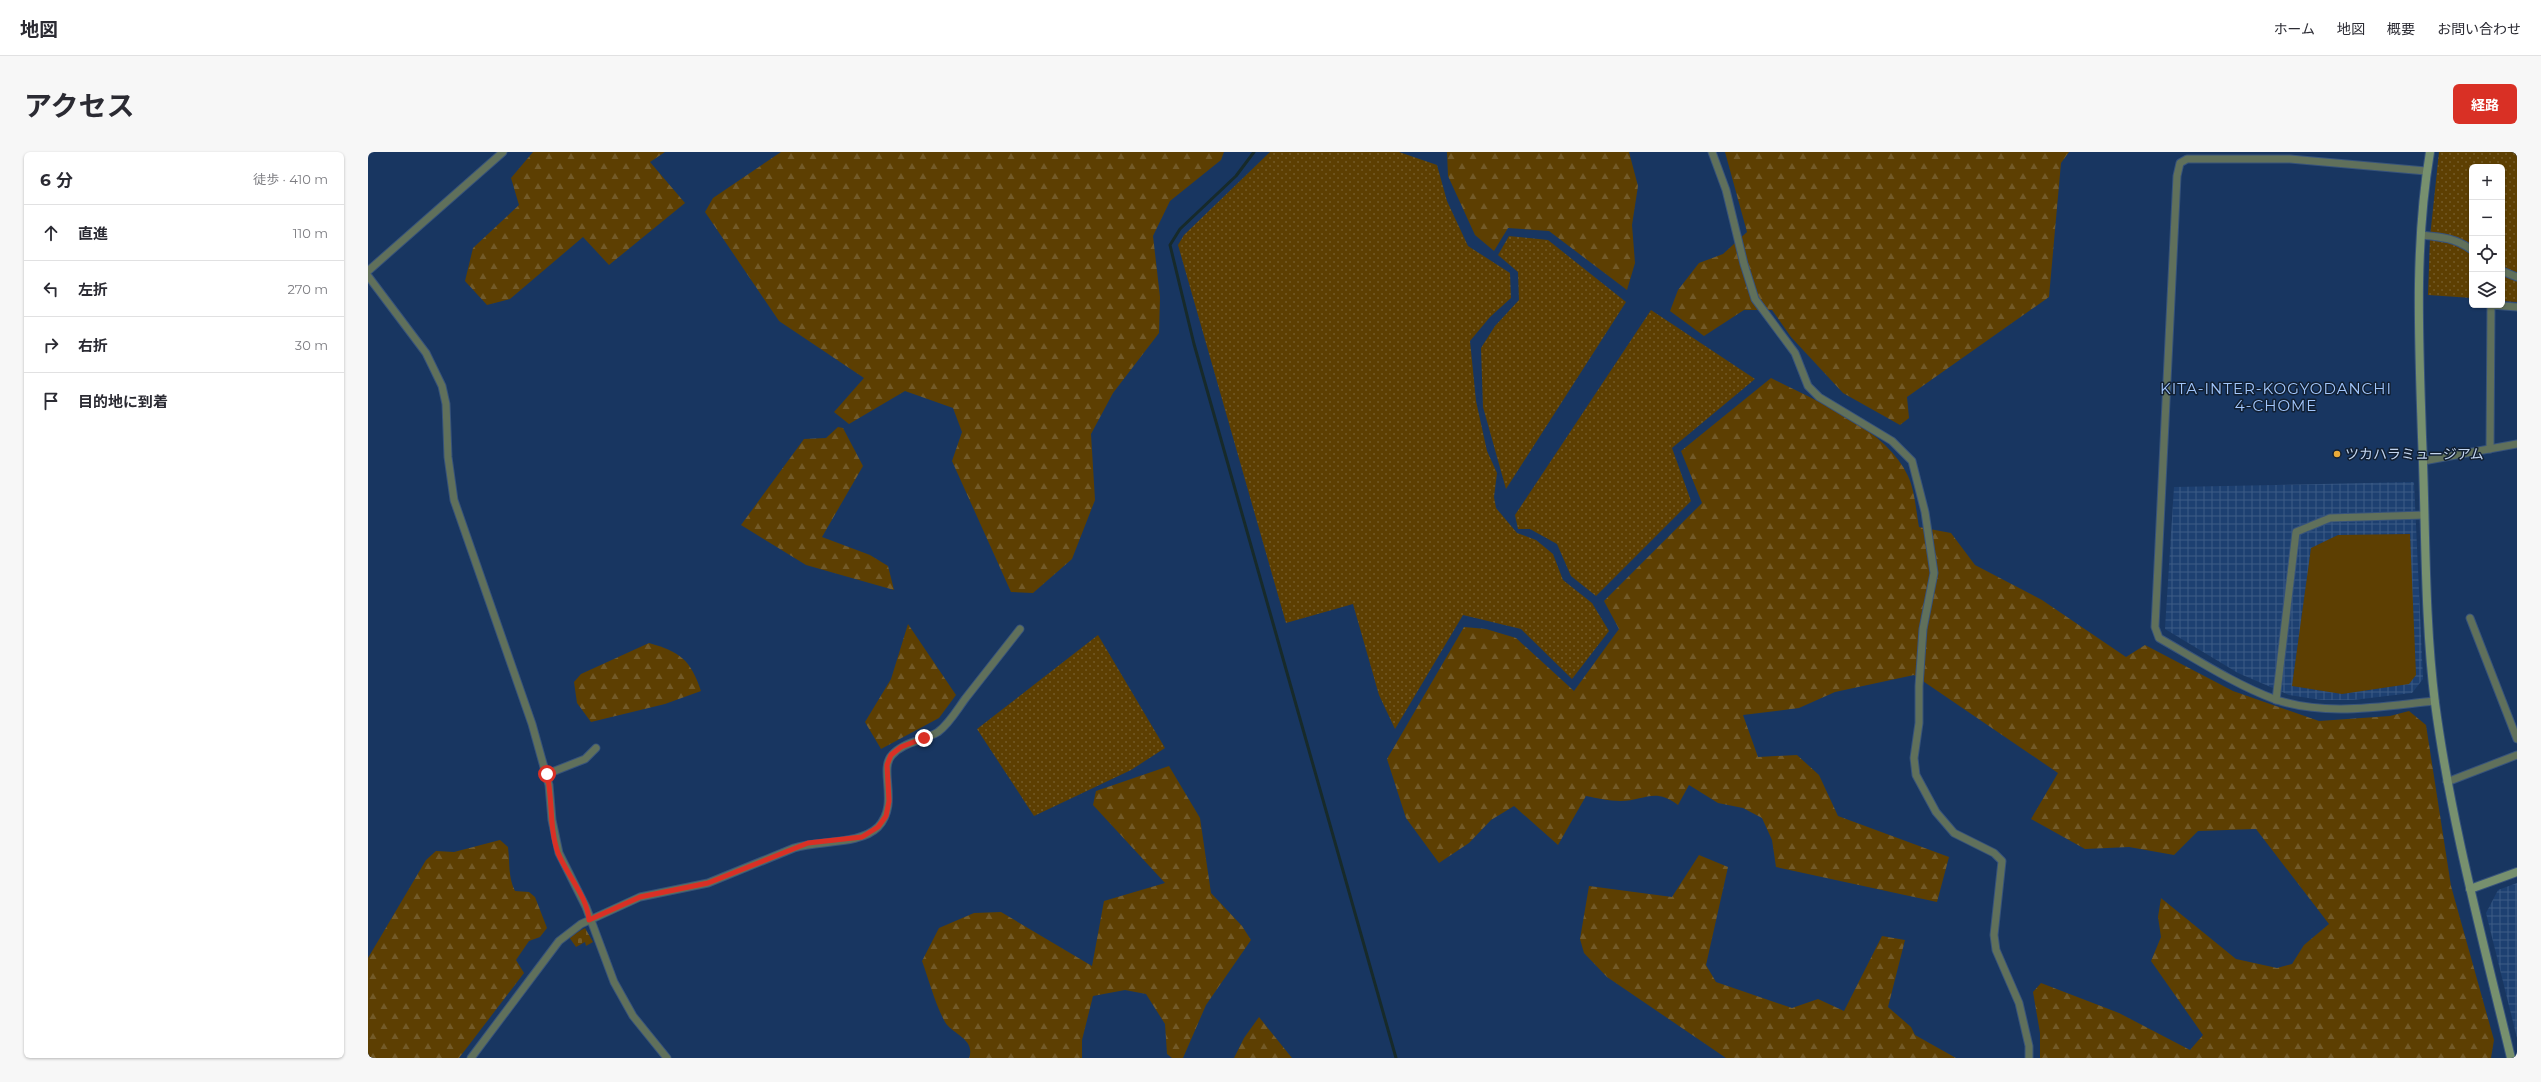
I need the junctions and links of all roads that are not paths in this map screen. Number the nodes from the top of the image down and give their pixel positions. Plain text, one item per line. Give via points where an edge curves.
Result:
1 (503, 152) edge
2 (1712, 152) edge
3 (2430, 152) edge
4 (2426, 171) junction
5 (2421, 235) junction
6 (2469, 248) edge
7 (368, 271) edge
8 (2504, 272) edge
9 (368, 276) edge
10 (2517, 277) edge
11 (2517, 307) edge
12 (2517, 444) edge
13 (2490, 449) junction
14 (2423, 461) junction
15 (2424, 516) junction
16 (2470, 618) dead end
17 (1020, 630) dead end
18 (2276, 700) junction
19 (2435, 701) junction
20 (2517, 739) edge
21 (596, 748) dead end
22 (2517, 755) edge
23 (547, 774) junction
24 (2447, 782) junction
25 (2517, 872) edge
26 (2470, 889) junction
27 (589, 920) junction
28 (471, 1058) edge
29 (667, 1058) edge
30 (2029, 1058) edge
31 (2511, 1058) edge

1 - 7 street
2 - 30 street via 1726,190 1755,299 1794,353 1808,386 1819,397 1892,441 1912,461 1926,512 1934,573 1923,629 1919,686 1920,723 1914,758 1916,775 1936,812 1954,833 1994,853 2002,861 1994,935 1996,950 2019,1003 2028,1040
3 - 4 street
4 - 5 street
4 - 18 street via 2290,159 2187,159 2180,163 2176,176 2155,627 2159,638 2247,688
5 - 6 street via 2447,237
5 - 14 street via 2419,354
8 - 10 street
9 - 23 street via 426,353 442,386 446,404 448,457 454,500 518,682
11 - 13 street via 2491,306
12 - 13 street
13 - 14 street
14 - 15 street
15 - 18 street via 2330,518 2296,532
15 - 19 street via 2427,610
16 - 20 street
17 - 27 street via 938,731 901,747 891,755 887,765 889,801 886,816 878,827 862,837 808,843 708,883 640,897
18 - 19 street via 2341,709
19 - 24 street
21 - 23 street via 586,759
22 - 24 street
23 - 27 street via 558,853 586,907
24 - 26 street
25 - 26 street
26 - 31 street
27 - 28 street via 559,941
27 - 29 street via 614,982 633,1016

